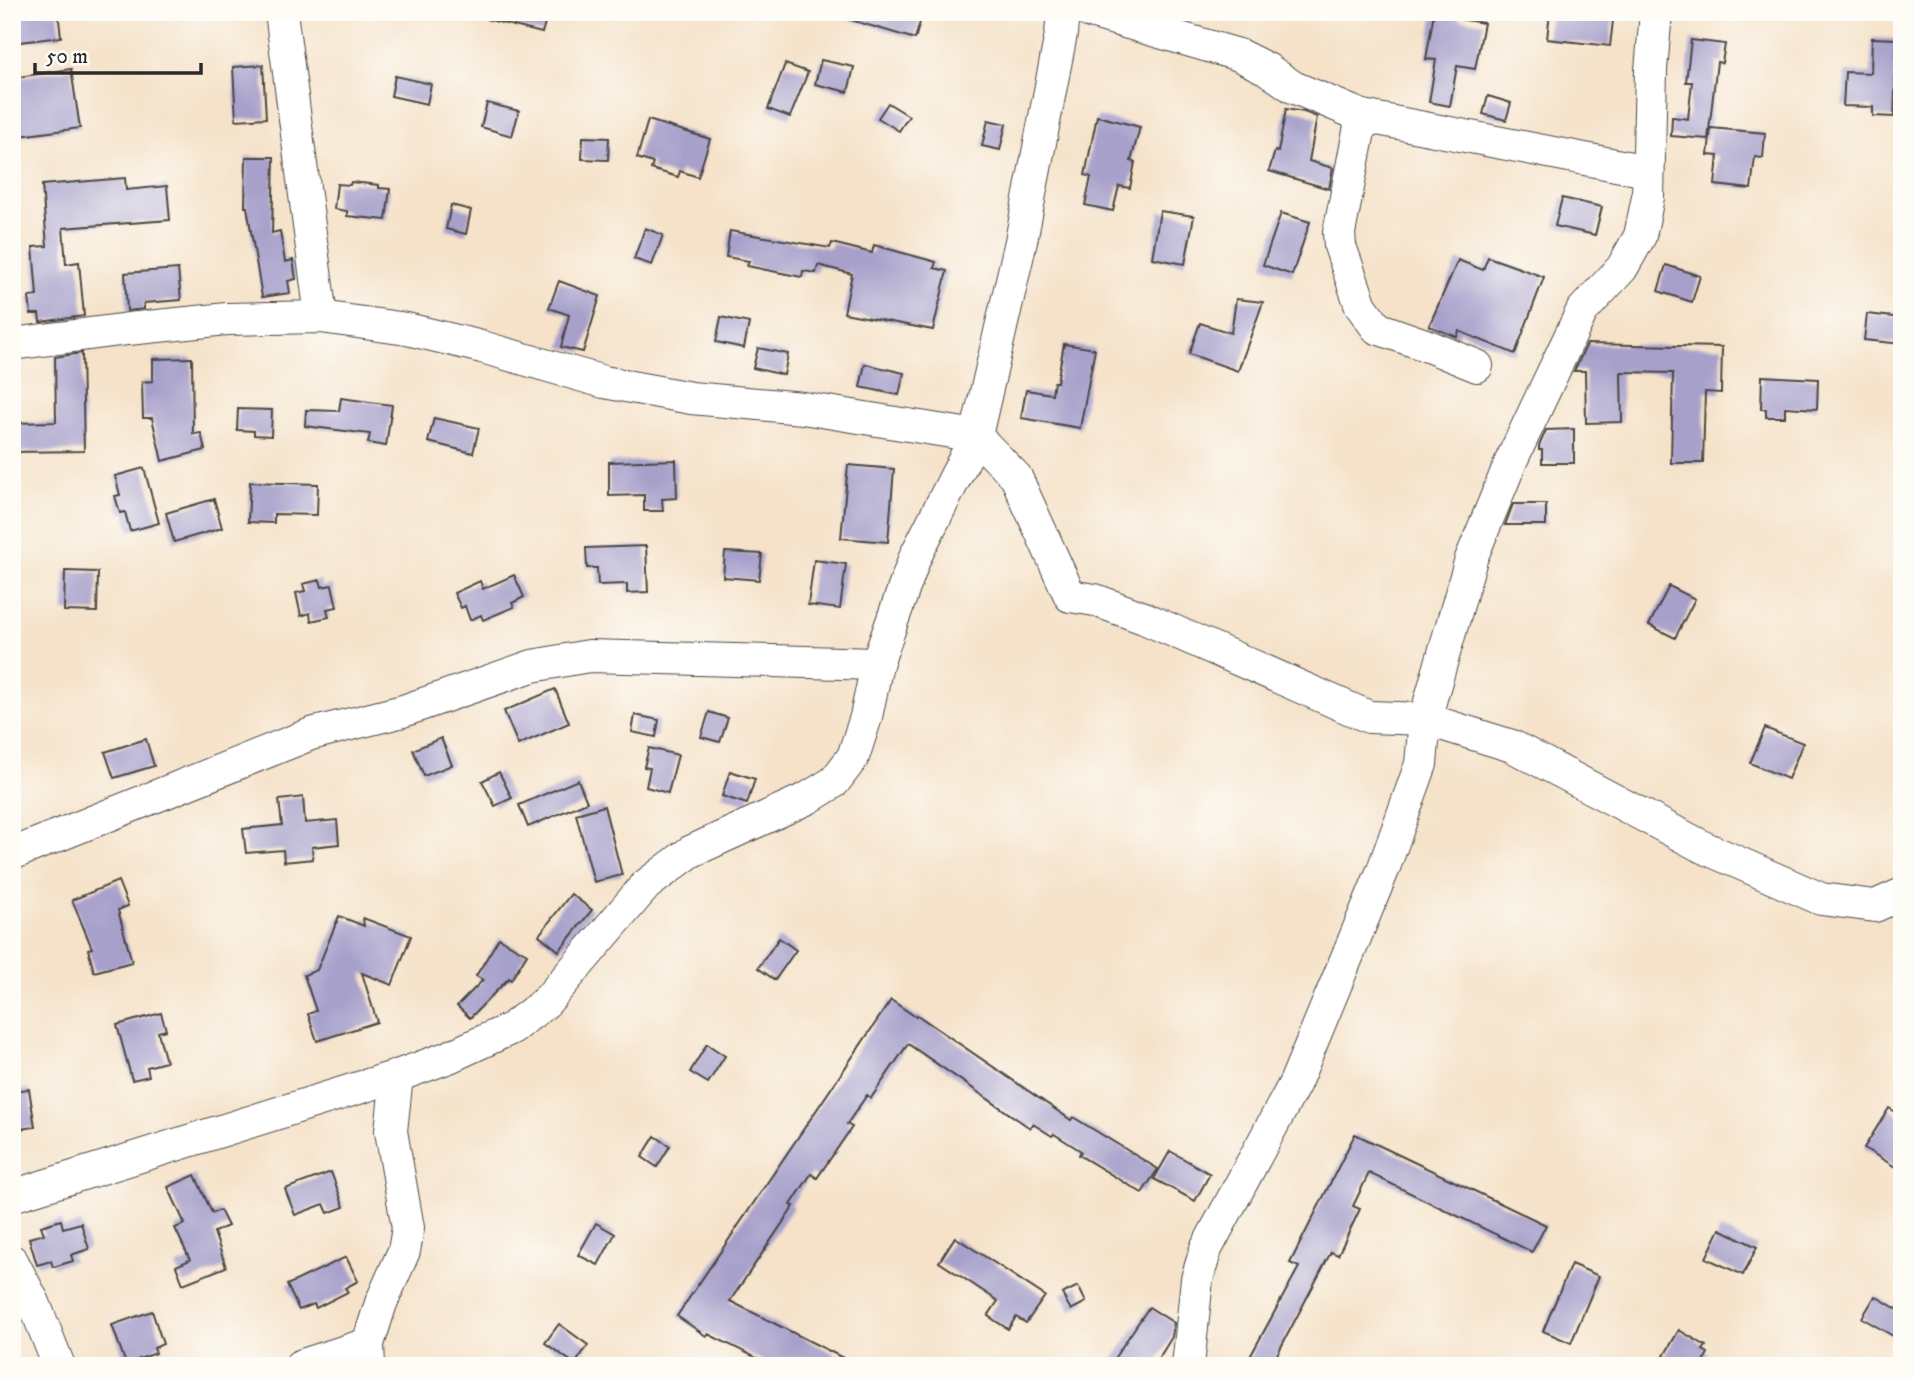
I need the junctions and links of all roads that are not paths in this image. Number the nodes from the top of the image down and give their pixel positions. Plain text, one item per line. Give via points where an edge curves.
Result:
1 (281, 12) edge
2 (1063, 12) edge
3 (1090, 12) edge
4 (1656, 12) edge
5 (1362, 116) junction
6 (1647, 171) junction
7 (321, 317) junction
8 (12, 344) edge
9 (1476, 366) dead end
10 (976, 436) junction
11 (877, 664) junction
12 (1426, 719) junction
13 (12, 854) edge
14 (1902, 894) edge
15 (397, 1076) junction
16 (12, 1196) edge
17 (12, 1261) edge
18 (368, 1355) edge
19 (59, 1366) edge
20 (300, 1366) edge
21 (1188, 1366) edge

1 - 7 street
2 - 10 street via 1021,241
3 - 5 street via 1239,55 1293,87
4 - 6 street
5 - 6 street
5 - 9 street via 1339,233 1361,306 1377,328
6 - 12 street via 1648,197 1640,236 1622,268 1583,311 1512,459 1471,559
7 - 8 street via 227,319
7 - 10 street via 407,329 604,382 691,398 803,408
10 - 11 street via 915,557
10 - 12 street via 1016,477 1070,596 1144,618 1369,717
11 - 13 street via 589,656 532,666 403,711 311,734
11 - 15 street via 853,757 834,782 690,852 646,885 546,1002 512,1028
12 - 14 street via 1512,746 1703,847 1821,898 1875,906
12 - 21 street via 1421,764 1383,870 1295,1083 1206,1249 1197,1279
15 - 16 street
15 - 18 street via 391,1130 408,1228
17 - 19 street
18 - 20 street

